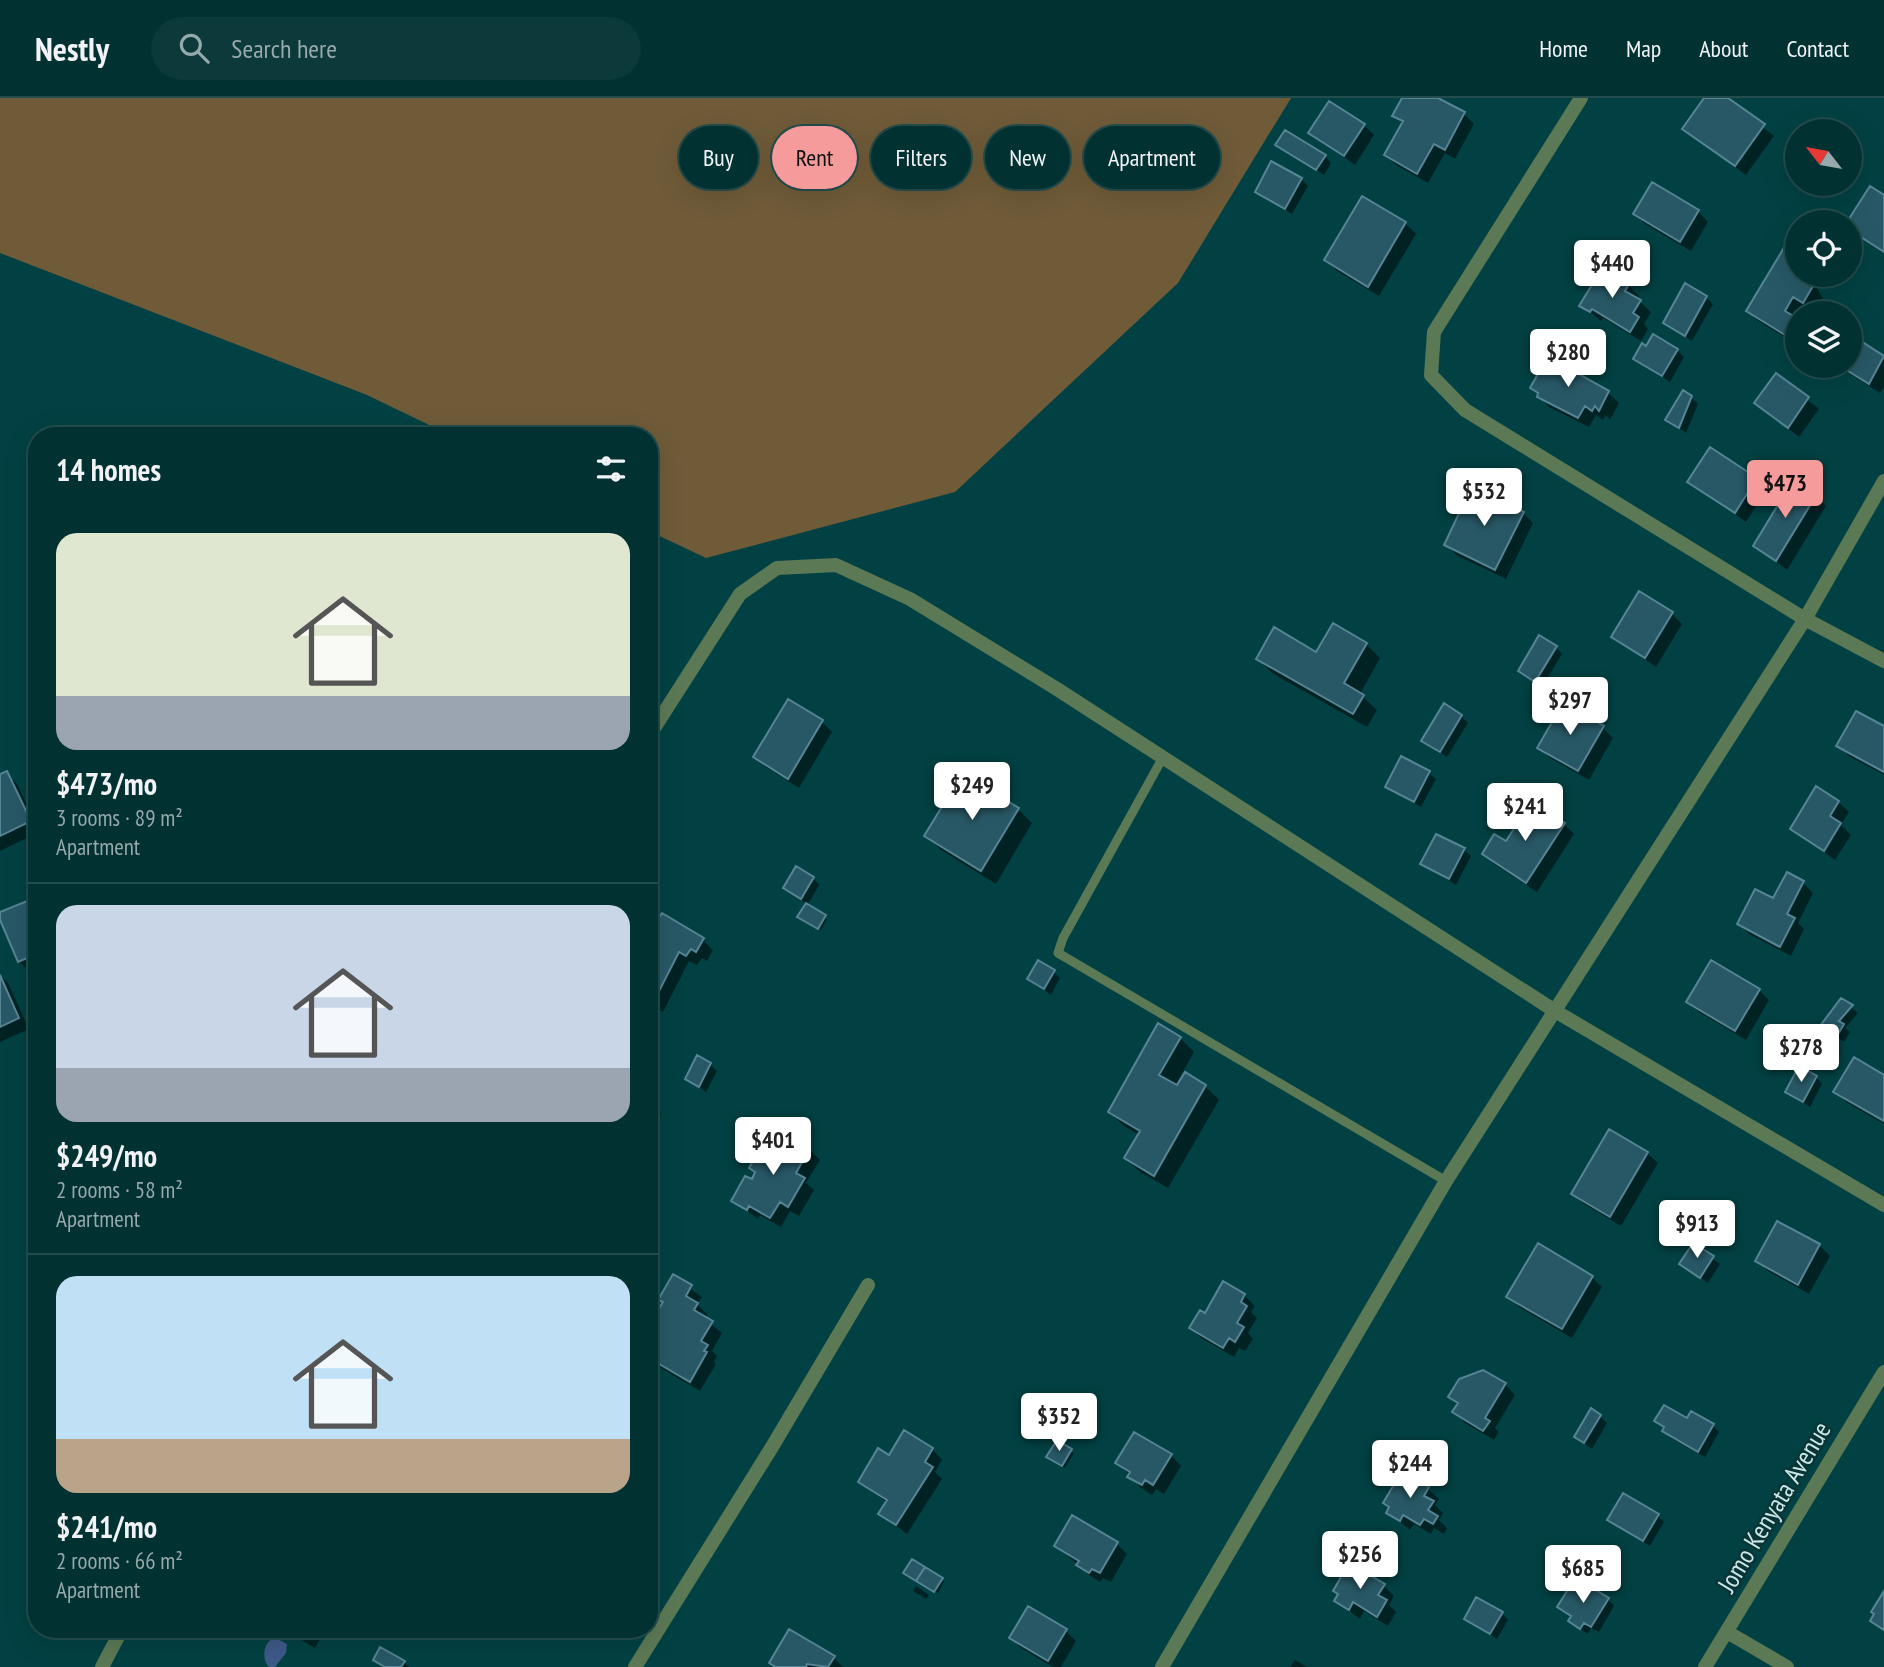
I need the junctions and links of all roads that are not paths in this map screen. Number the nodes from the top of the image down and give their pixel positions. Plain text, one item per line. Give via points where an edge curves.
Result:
1 (1581, 98) edge
2 (1884, 481) edge
3 (1805, 619) junction
4 (1884, 661) edge
5 (658, 722) edge
6 (1162, 759) junction
7 (1555, 1011) junction
8 (1446, 1181) junction
9 (1884, 1205) edge
10 (868, 1285) dead end
11 (1884, 1373) edge
12 (658, 1629) edge
13 (1727, 1632) junction
14 (117, 1638) edge
15 (653, 1638) edge
16 (102, 1667) edge
17 (635, 1667) edge
18 (1162, 1667) edge
19 (1705, 1667) edge
20 (1787, 1667) edge

1 - 3 street via 1434,332 1431,375 1465,410
2 - 3 street
3 - 4 street
3 - 7 street
5 - 6 street via 740,594 777,568 836,565 909,599
6 - 7 street
6 - 8 lane via 1058,953
7 - 8 street
7 - 9 street
8 - 18 street
10 - 12 street
11 - 13 street, Jomo Kenyata Avenue
13 - 19 street, Jomo Kenyata Avenue
13 - 20 street
14 - 16 street
15 - 17 street

